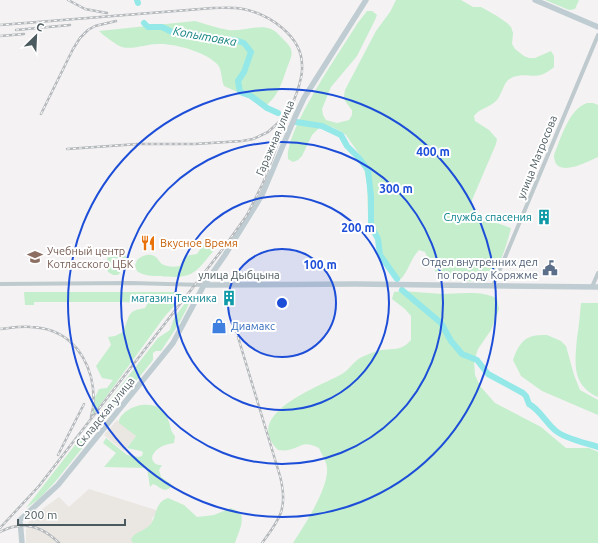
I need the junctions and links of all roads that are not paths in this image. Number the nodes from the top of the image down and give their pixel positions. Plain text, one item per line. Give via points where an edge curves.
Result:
1 (366, 0) edge
2 (535, 0) edge
3 (598, 27) edge
4 (598, 35) edge
5 (598, 273) edge
6 (0, 284) edge
7 (204, 285) junction
8 (493, 286) junction
9 (595, 287) edge
10 (22, 543) edge

1 - 7 street, Гаражная улица via 302,102 262,195
2 - 3 street
4 - 8 street, улица Матросова
5 - 9 street
6 - 7 street, улица Дыбцына
7 - 8 street, улица Дыбцына
7 - 10 street, Складская улица via 173,343 58,485 20,520
8 - 9 street, улица Дыбцына

